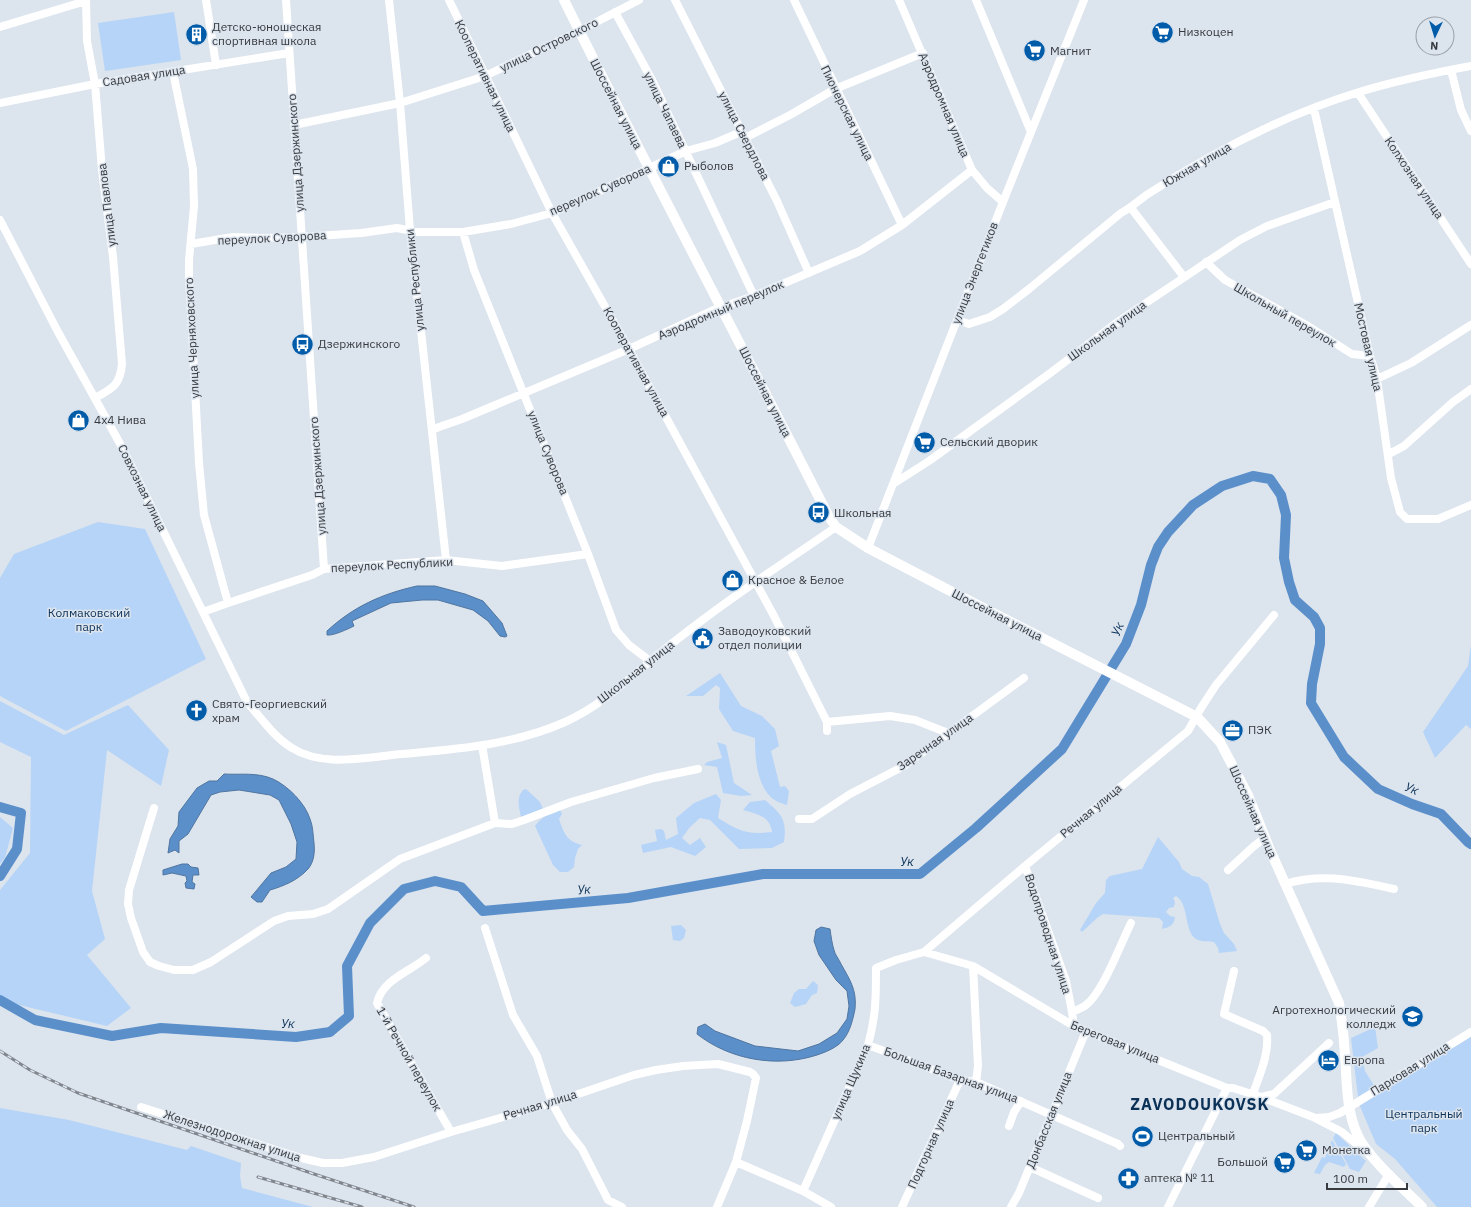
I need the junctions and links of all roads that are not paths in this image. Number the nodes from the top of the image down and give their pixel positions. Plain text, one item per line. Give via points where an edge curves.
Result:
1 (206, 0) edge
2 (286, 0) edge
3 (388, 0) edge
4 (449, 0) edge
5 (564, 0) edge
6 (639, 0) edge
7 (675, 0) edge
8 (794, 0) edge
9 (898, 0) edge
10 (976, 0) edge
11 (1084, 0) edge
12 (86, 1) edge
13 (615, 12) junction
14 (0, 27) edge
15 (580, 31) junction
16 (289, 53) junction
17 (922, 53) junction
18 (216, 65) junction
19 (1471, 66) edge
20 (1451, 70) junction
21 (173, 72) junction
22 (485, 76) junction
23 (95, 84) junction
24 (835, 89) junction
25 (1358, 93) junction
26 (0, 103) edge
27 (400, 104) junction
28 (1314, 109) junction
29 (294, 124) junction
30 (1471, 131) edge
31 (1032, 132) junction
32 (743, 135) junction
33 (686, 151) junction
34 (648, 168) junction
35 (972, 170) junction
36 (1003, 202) junction
37 (1335, 202) junction
38 (1131, 208) junction
39 (552, 213) junction
40 (0, 220) edge
41 (902, 225) junction
42 (410, 230) junction
43 (463, 232) junction
44 (301, 236) junction
45 (191, 244) junction
46 (1206, 262) junction
47 (1471, 264) edge
48 (809, 273) junction
49 (1184, 277) junction
50 (754, 296) junction
51 (722, 307) junction
52 (957, 320) junction
53 (1471, 325) edge
54 (629, 349) junction
55 (1370, 356) junction
56 (1377, 379) junction
57 (1471, 389) edge
58 (524, 393) junction
59 (95, 398) junction
60 (432, 430) junction
61 (1389, 454) junction
62 (893, 484) junction
63 (1471, 506) edge
64 (836, 527) junction
65 (868, 548) junction
66 (588, 554) junction
67 (446, 560) junction
68 (324, 569) junction
69 (755, 583) junction
70 (228, 602) junction
71 (203, 612) junction
72 (1274, 615) dead end
73 (650, 661) junction
74 (1024, 678) dead end
75 (1197, 717) junction
76 (827, 722) junction
77 (827, 731) dead end
78 (274, 732) joint
79 (948, 733) junction
80 (482, 745) junction
81 (698, 769) dead end
82 (154, 808) dead end
83 (799, 819) dead end
84 (495, 823) junction
85 (1265, 838) junction
86 (1025, 866) junction
87 (1228, 870) dead end
88 (1285, 884) junction
89 (1394, 889) dead end
90 (1131, 923) dead end
91 (484, 928) dead end
92 (924, 952) junction
93 (426, 958) dead end
94 (973, 966) junction
95 (876, 968) joint
96 (1234, 971) dead end
97 (1072, 1012) junction
98 (1074, 1026) junction
99 (1086, 1031) junction
100 (1471, 1032) edge
101 (1329, 1043) dead end
102 (868, 1045) junction
103 (960, 1080) junction
104 (976, 1082) junction
105 (1227, 1088) junction
106 (1257, 1095) junction
107 (1021, 1101) junction
108 (552, 1103) junction
109 (141, 1107) dead end
110 (1349, 1107) junction
111 (1052, 1114) junction
112 (1313, 1117) junction
113 (1009, 1126) dead end
114 (451, 1132) junction
115 (1120, 1146) dead end
116 (1372, 1156) junction
117 (736, 1162) junction
118 (323, 1163) joint
119 (1030, 1167) junction
120 (1389, 1174) junction
121 (803, 1191) junction
122 (1098, 1198) dead end
123 (622, 1207) edge
124 (717, 1207) edge
125 (831, 1207) edge
126 (902, 1207) edge
127 (1011, 1207) edge
128 (1168, 1207) edge
129 (1369, 1207) edge
130 (1422, 1207) edge

1 - 18 street
2 - 16 street, улица Дзержинского
3 - 27 street, улица Республики
4 - 22 street, Кооперативная улица
5 - 15 main road, Шоссейная улица
6 - 13 street, улица Островского
7 - 32 street, улица Свердлова
8 - 24 street, Пионерская улица
9 - 17 street, Аэродромная улица
10 - 31 street
11 - 31 street, улица Энергетиков
12 - 14 street
12 - 23 street, улица Павлова via 87,41
13 - 15 street, улица Островского
13 - 33 street, улица Чапаева via 652,80
15 - 22 street, улица Островского
15 - 34 main road, Шоссейная улица
16 - 18 street, Садовая улица
16 - 29 street, улица Дзержинского
17 - 24 street, переулок Суворова
17 - 35 street, Аэродромная улица
18 - 21 street, Садовая улица
19 - 20 street, Южная улица
20 - 25 street, Южная улица
20 - 30 street via 1461,110
21 - 23 street, Садовая улица
21 - 45 street, улица Черняховского via 193,169
22 - 27 street, улица Островского
22 - 39 street, Кооперативная улица
23 - 26 street, Садовая улица
23 - 59 street, улица Павлова via 122,364 121,375 113,388
24 - 32 street, переулок Суворова via 790,115
24 - 41 street, Пионерская улица
25 - 28 street, Южная улица
25 - 47 street, Колхозная улица
27 - 29 street, улица Островского
27 - 42 street, улица Республики
28 - 37 street, Мостовая улица
28 - 38 street, Южная улица via 1253,134 1207,158 1147,195
29 - 44 street, улица Дзержинского
31 - 36 street, улица Энергетиков
32 - 33 street, переулок Суворова
32 - 48 street, улица Свердлова
33 - 34 street, переулок Суворова
33 - 50 street, улица Чапаева
34 - 39 street, переулок Суворова
34 - 51 main road, Шоссейная улица
35 - 36 street, Аэродромная улица
35 - 41 street, Аэродромный переулок
36 - 52 street, улица Энергетиков
37 - 46 street, Школьная улица via 1267,226
37 - 55 street, Мостовая улица
38 - 49 street
38 - 52 street, Южная улица via 1121,213 1030,290 1003,309 990,317 969,324
39 - 43 street, переулок Суворова
39 - 54 street, Кооперативная улица
40 - 59 street, Совхозная улица
41 - 48 street, Аэродромный переулок via 860,251
42 - 43 street, переулок Суворова
42 - 44 street, переулок Суворова via 397,228
42 - 60 street, улица Республики
43 - 58 street, улица Суворова via 474,270
44 - 45 street, переулок Суворова via 233,237
44 - 68 street, улица Дзержинского
45 - 70 street, улица Черняховского via 189,277 204,515
46 - 49 street, Школьная улица
46 - 55 street, Школьный переулок via 1225,280 1308,326 1352,354
48 - 50 street, Аэродромный переулок
49 - 62 street, Школьная улица
50 - 51 street, Аэродромный переулок
51 - 54 street, Аэродромный переулок
51 - 64 main road, Шоссейная улица
52 - 62 street, улица Энергетиков
53 - 56 street via 1411,363
54 - 58 street, Аэродромный переулок
54 - 69 street, Кооперативная улица
55 - 56 street, Мостовая улица
56 - 61 street, Мостовая улица
57 - 61 street via 1404,446
58 - 60 street, Аэродромный переулок
58 - 66 street, улица Суворова
59 - 71 street, Совхозная улица via 123,449
60 - 67 street, улица Республики
61 - 63 street, Мостовая улица via 1391,478 1400,512 1407,519 1438,519
62 - 65 street, улица Энергетиков
64 - 65 main road, Шоссейная улица
64 - 69 street, Школьная улица
65 - 75 main road, Шоссейная улица
66 - 67 street, переулок Республики via 502,566
66 - 73 street, улица Суворова via 616,630
67 - 68 street, переулок Республики
68 - 70 street, переулок Республики
69 - 73 street, Школьная улица
69 - 76 street, Кооперативная улица
70 - 71 street, переулок Республики
71 - 78 street, Совхозная улица via 248,702
72 - 75 street, Речная улица via 1216,685
73 - 80 street, Школьная улица via 605,699 566,722 513,740
74 - 79 street, Заречная улица
75 - 85 main road, Шоссейная улица via 1220,742 1248,796
75 - 86 street, Речная улица via 1188,731
76 - 77 street, Кооперативная улица
76 - 79 street via 890,716 915,720
78 - 80 street, Школьная улица via 293,748 316,758 344,760
79 - 83 street, Заречная улица via 904,766 850,794 812,819
80 - 84 street
81 - 84 street via 654,778 578,800 512,824
82 - 84 street via 129,890 128,904 143,952 150,962 184,971 211,962 274,921 328,909 400,859
85 - 87 street
85 - 88 main road, Шоссейная улица
86 - 92 street, Речная улица
86 - 97 street, Водопроводная улица via 1066,981
88 - 89 street via 1301,879 1327,877
88 - 110 main road, Шоссейная улица via 1339,1003
90 - 97 street via 1096,994 1087,1004
91 - 108 street via 513,1015 537,1056
92 - 94 street, Береговая улица
92 - 95 street, Речная улица
93 - 114 street, 1-й Речной переулок via 399,975 382,991 377,1004
94 - 98 street, Береговая улица
94 - 104 street via 978,1042
95 - 102 street, улица Щукина via 874,1025
96 - 106 street via 1224,1014 1267,1035
97 - 98 street, Водопроводная улица
98 - 99 street, Береговая улица
99 - 105 street, Береговая улица
99 - 111 street, Донбасская улица
100 - 110 street, Парковая улица
101 - 106 street via 1274,1094
102 - 103 street, Большая Базарная улица
102 - 121 street, улица Щукина
103 - 104 street, Большая Базарная улица
103 - 126 street, Подгорная улица
104 - 107 street, Большая Базарная улица
105 - 106 street, Береговая улица
105 - 128 street
106 - 112 street, Береговая улица
107 - 111 street, Большая Базарная улица
107 - 113 street
108 - 114 street, Речная улица
108 - 117 street, Речная улица via 634,1075 683,1066 718,1064 750,1072 756,1078
108 - 123 street via 567,1130 582,1149 608,1200
109 - 118 street, Железнодорожная улица
110 - 112 street, Береговая улица via 1329,1117
110 - 116 main road, Шоссейная улица via 1358,1136
111 - 115 street, Большая Базарная улица
111 - 119 street, Донбасская улица
112 - 116 street, Береговая улица via 1342,1132
114 - 118 street, Речная улица via 374,1157 342,1163
116 - 120 main road, Шоссейная улица
117 - 121 street
117 - 124 street
119 - 122 street
119 - 127 street, Донбасская улица
120 - 129 street
120 - 130 main road, Шоссейная улица
121 - 125 street

